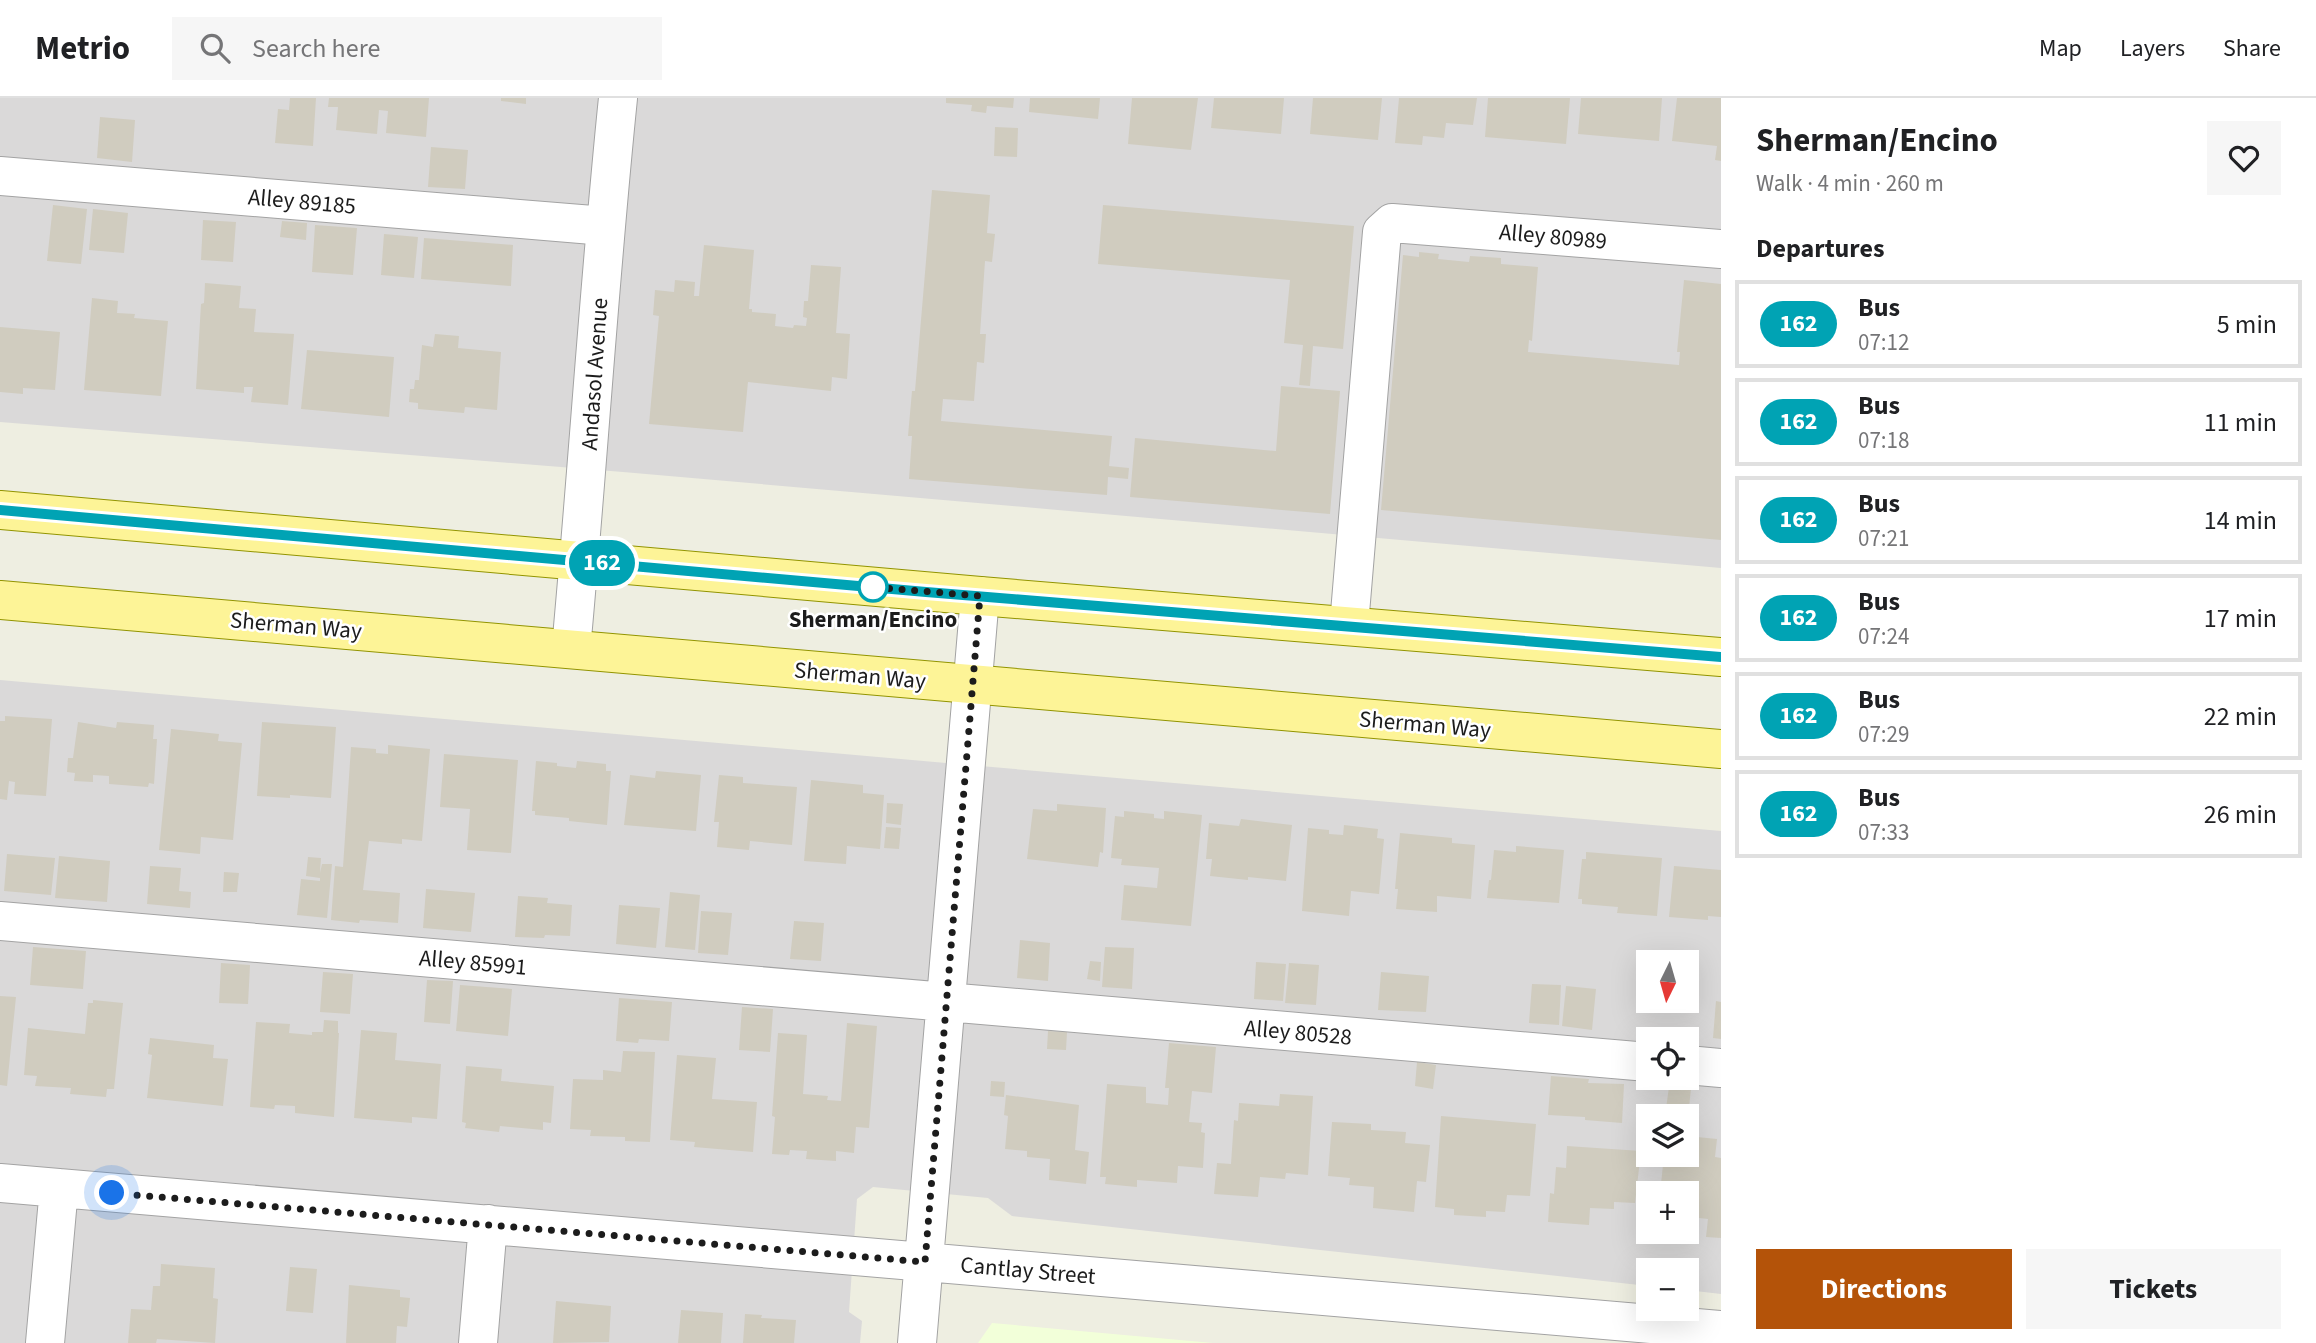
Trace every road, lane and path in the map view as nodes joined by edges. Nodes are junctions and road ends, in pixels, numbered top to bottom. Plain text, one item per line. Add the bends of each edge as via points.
1 (618, 98) edge
2 (0, 176) edge
3 (605, 226) junction
4 (1721, 249) edge
5 (0, 510) edge
6 (579, 561) junction
7 (980, 596) junction
8 (0, 600) edge
9 (1349, 625) junction
10 (571, 649) junction
11 (1721, 657) edge
12 (972, 685) junction
13 (1721, 749) edge
14 (0, 921) edge
15 (947, 1003) junction
16 (1636, 1061) edge
17 (1699, 1066) edge
18 (1721, 1068) edge
19 (0, 1183) edge
20 (59, 1188) junction
21 (488, 1224) junction
22 (925, 1262) junction
23 (1721, 1330) edge
24 (45, 1343) edge
25 (478, 1343) edge
26 (917, 1343) edge

1 - 3 street, Andasol Avenue
2 - 3 street, Alley 89185
3 - 6 street, Andasol Avenue
4 - 9 street, Alley 80989 via 1392,222 1382,232
5 - 6 main road
6 - 7 main road
6 - 10 street, Andasol Avenue
7 - 9 main road
7 - 12 street
8 - 10 main road, Sherman Way
9 - 11 main road
10 - 12 main road, Sherman Way
12 - 13 main road, Sherman Way
12 - 15 street
14 - 15 street, Alley 85991
15 - 16 street, Alley 80528
15 - 22 street
17 - 18 street
19 - 20 street, Cantlay Street
20 - 21 street, Cantlay Street
20 - 24 street
21 - 22 street, Cantlay Street
21 - 25 street
22 - 23 street, Cantlay Street
22 - 26 street

